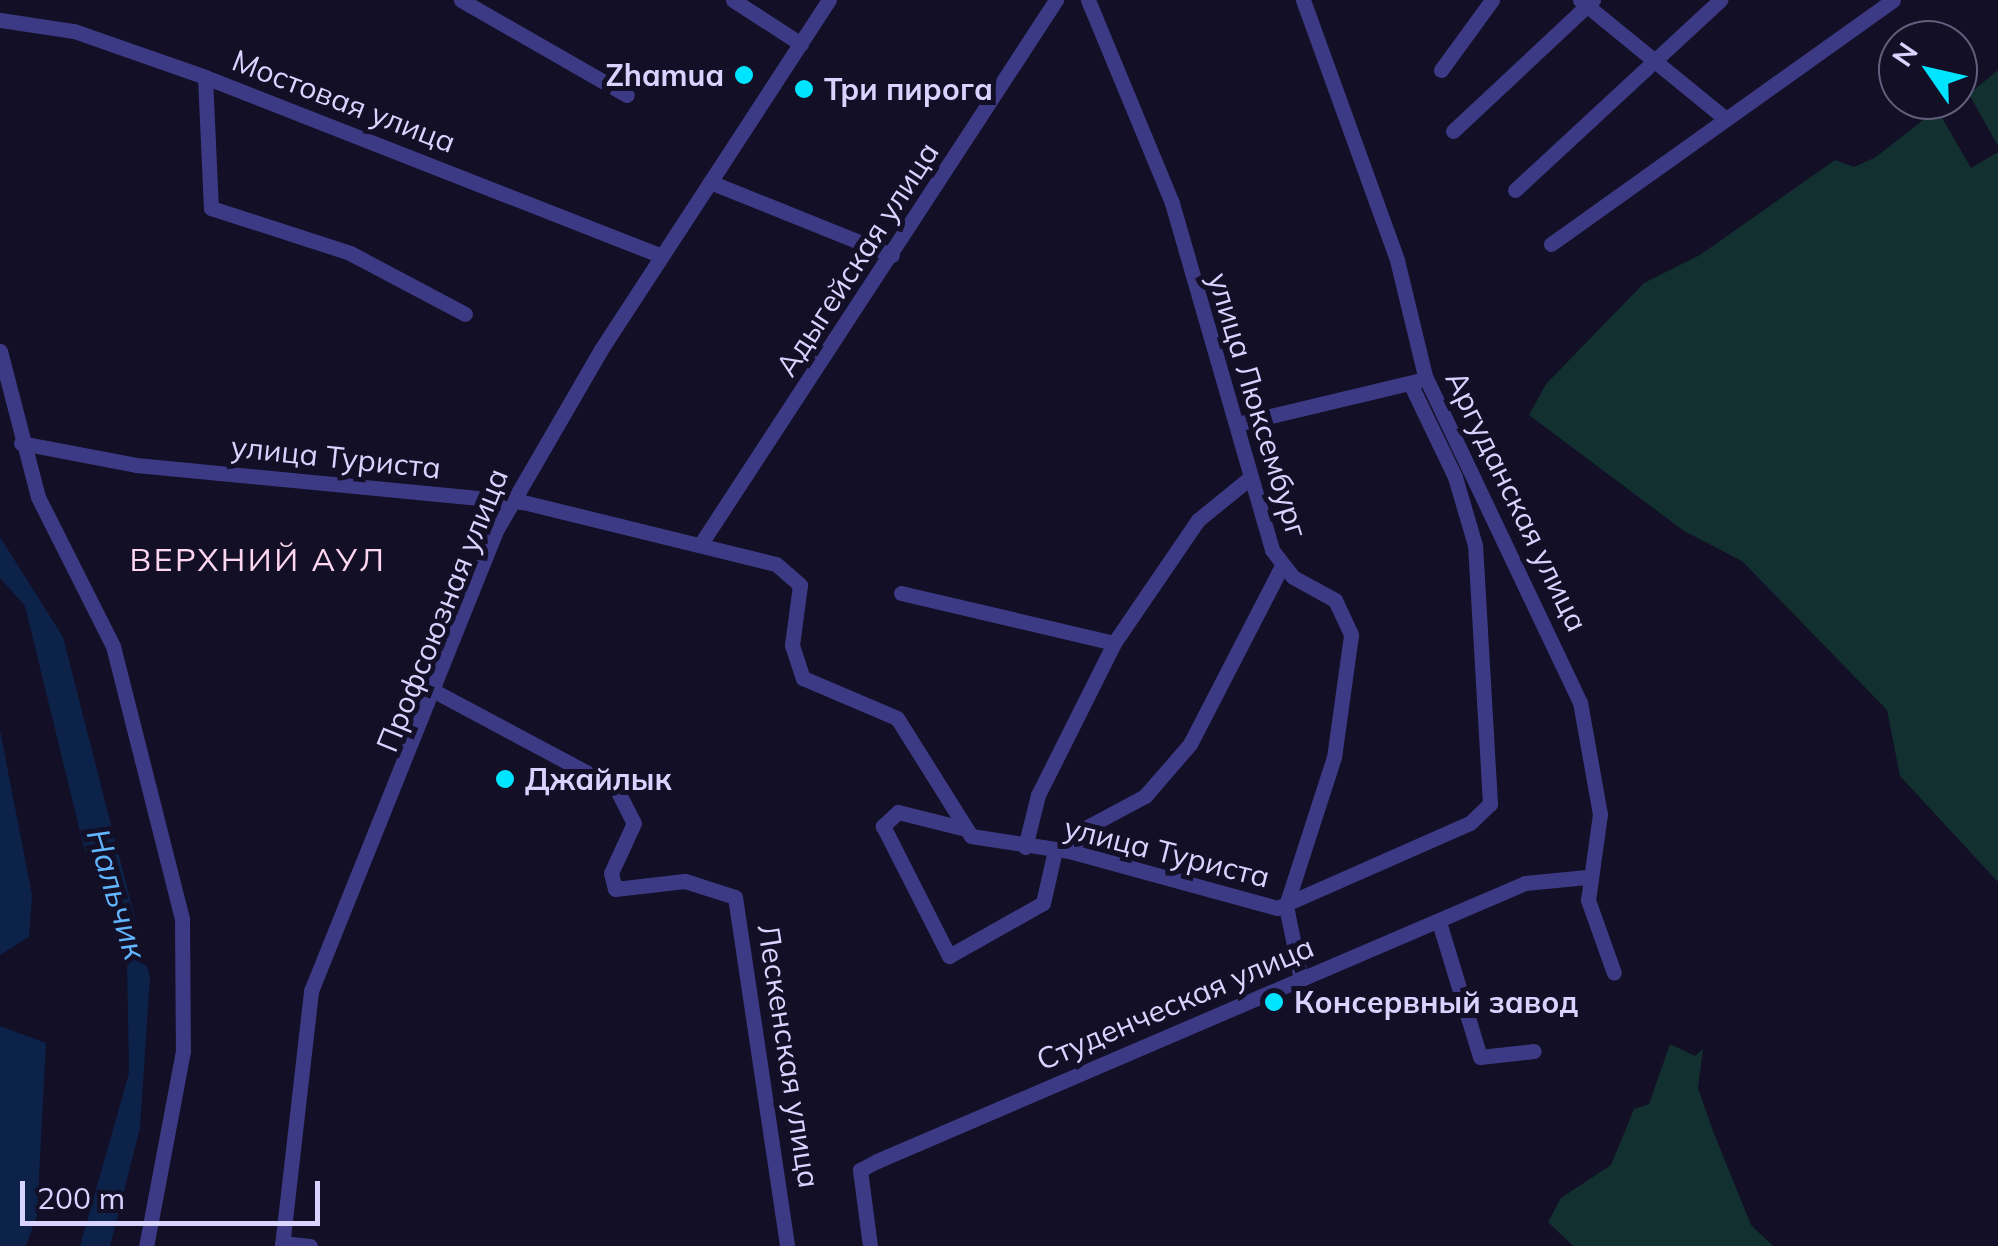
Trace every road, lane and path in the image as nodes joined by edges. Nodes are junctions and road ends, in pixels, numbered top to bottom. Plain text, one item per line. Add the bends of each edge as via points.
1 (460, 0) edge
2 (732, 0) edge
3 (830, 0) edge
4 (1056, 0) edge
5 (1088, 0) edge
6 (1303, 0) edge
7 (1492, 0) edge
8 (1720, 0) edge
9 (1894, 0) edge
10 (1587, 2) edge
11 (0, 20) edge
12 (801, 44) junction
13 (1654, 59) junction
14 (1441, 70) dead end
15 (205, 78) junction
16 (627, 96) dead end
17 (1726, 119) junction
18 (1453, 131) dead end
19 (710, 182) junction
20 (1515, 190) dead end
21 (1551, 244) dead end
22 (892, 255) junction
23 (662, 256) junction
24 (464, 314) dead end
25 (0, 351) edge
26 (1418, 380) junction
27 (1237, 424) junction
28 (21, 443) junction
29 (1251, 476) junction
30 (510, 503) junction
31 (700, 545) junction
32 (1282, 566) junction
33 (901, 594) dead end
34 (1114, 642) junction
35 (436, 692) junction
36 (962, 828) junction
37 (1025, 846) junction
38 (1062, 850) junction
39 (1587, 877) junction
40 (1286, 906) junction
41 (1439, 922) junction
42 (1614, 972) dead end
43 (1301, 979) junction
44 (1534, 1051) dead end
45 (282, 1244) edge
46 (146, 1246) edge
47 (310, 1246) edge
48 (787, 1246) edge
49 (870, 1246) edge

1 - 16 street
2 - 12 street
3 - 12 street, Профсоюзная улица
4 - 22 street, Адыгейская улица
5 - 27 street, улица Люксембург via 1168,192
6 - 26 street, Аргуданская улица via 1397,260
7 - 14 street
8 - 13 street
9 - 17 street
10 - 13 street
10 - 18 street
11 - 15 street, Мостовая улица via 74,31
12 - 19 street, Профсоюзная улица
13 - 17 street
13 - 20 street
15 - 23 street, Мостовая улица
15 - 24 street via 211,208 350,253
17 - 21 street
19 - 22 street
19 - 23 street, Профсоюзная улица
22 - 31 street, Адыгейская улица
23 - 30 street, Профсоюзная улица
25 - 28 street
26 - 27 street
26 - 39 street, Аргуданская улица via 1580,702 1600,814
26 - 40 street, улица Туриста via 1474,545 1492,796 1480,818
27 - 29 street, улица Люксембург
28 - 30 street, улица Туриста via 136,465
28 - 46 street via 49,521 113,646 182,919 183,1051
29 - 32 street, улица Люксембург
29 - 34 street via 1198,520
30 - 31 street, улица Туриста
30 - 35 street, Профсоюзная улица
31 - 36 street, улица Туриста via 798,578 797,669 817,690 897,718
32 - 38 street via 1190,744 1145,796 1088,826
32 - 40 street, улица Люксембург via 1335,600 1352,644 1334,757
33 - 34 street
34 - 37 street via 1038,795
35 - 45 street, Профсоюзная улица via 311,991
35 - 48 street, Лескенская улица via 616,788 634,824 611,873 615,889 685,881 734,896
36 - 37 street, улица Туриста
36 - 38 street via 898,812 883,826 949,956 1042,903
37 - 38 street, улица Туриста
38 - 40 street, улица Туриста
39 - 41 street, Студенческая улица via 1536,879
39 - 42 street, Аргуданская улица
40 - 43 street, улица Люксембург
41 - 43 street, Студенческая улица
41 - 44 street via 1480,1058
43 - 49 street, Студенческая улица via 860,1170
45 - 47 street

